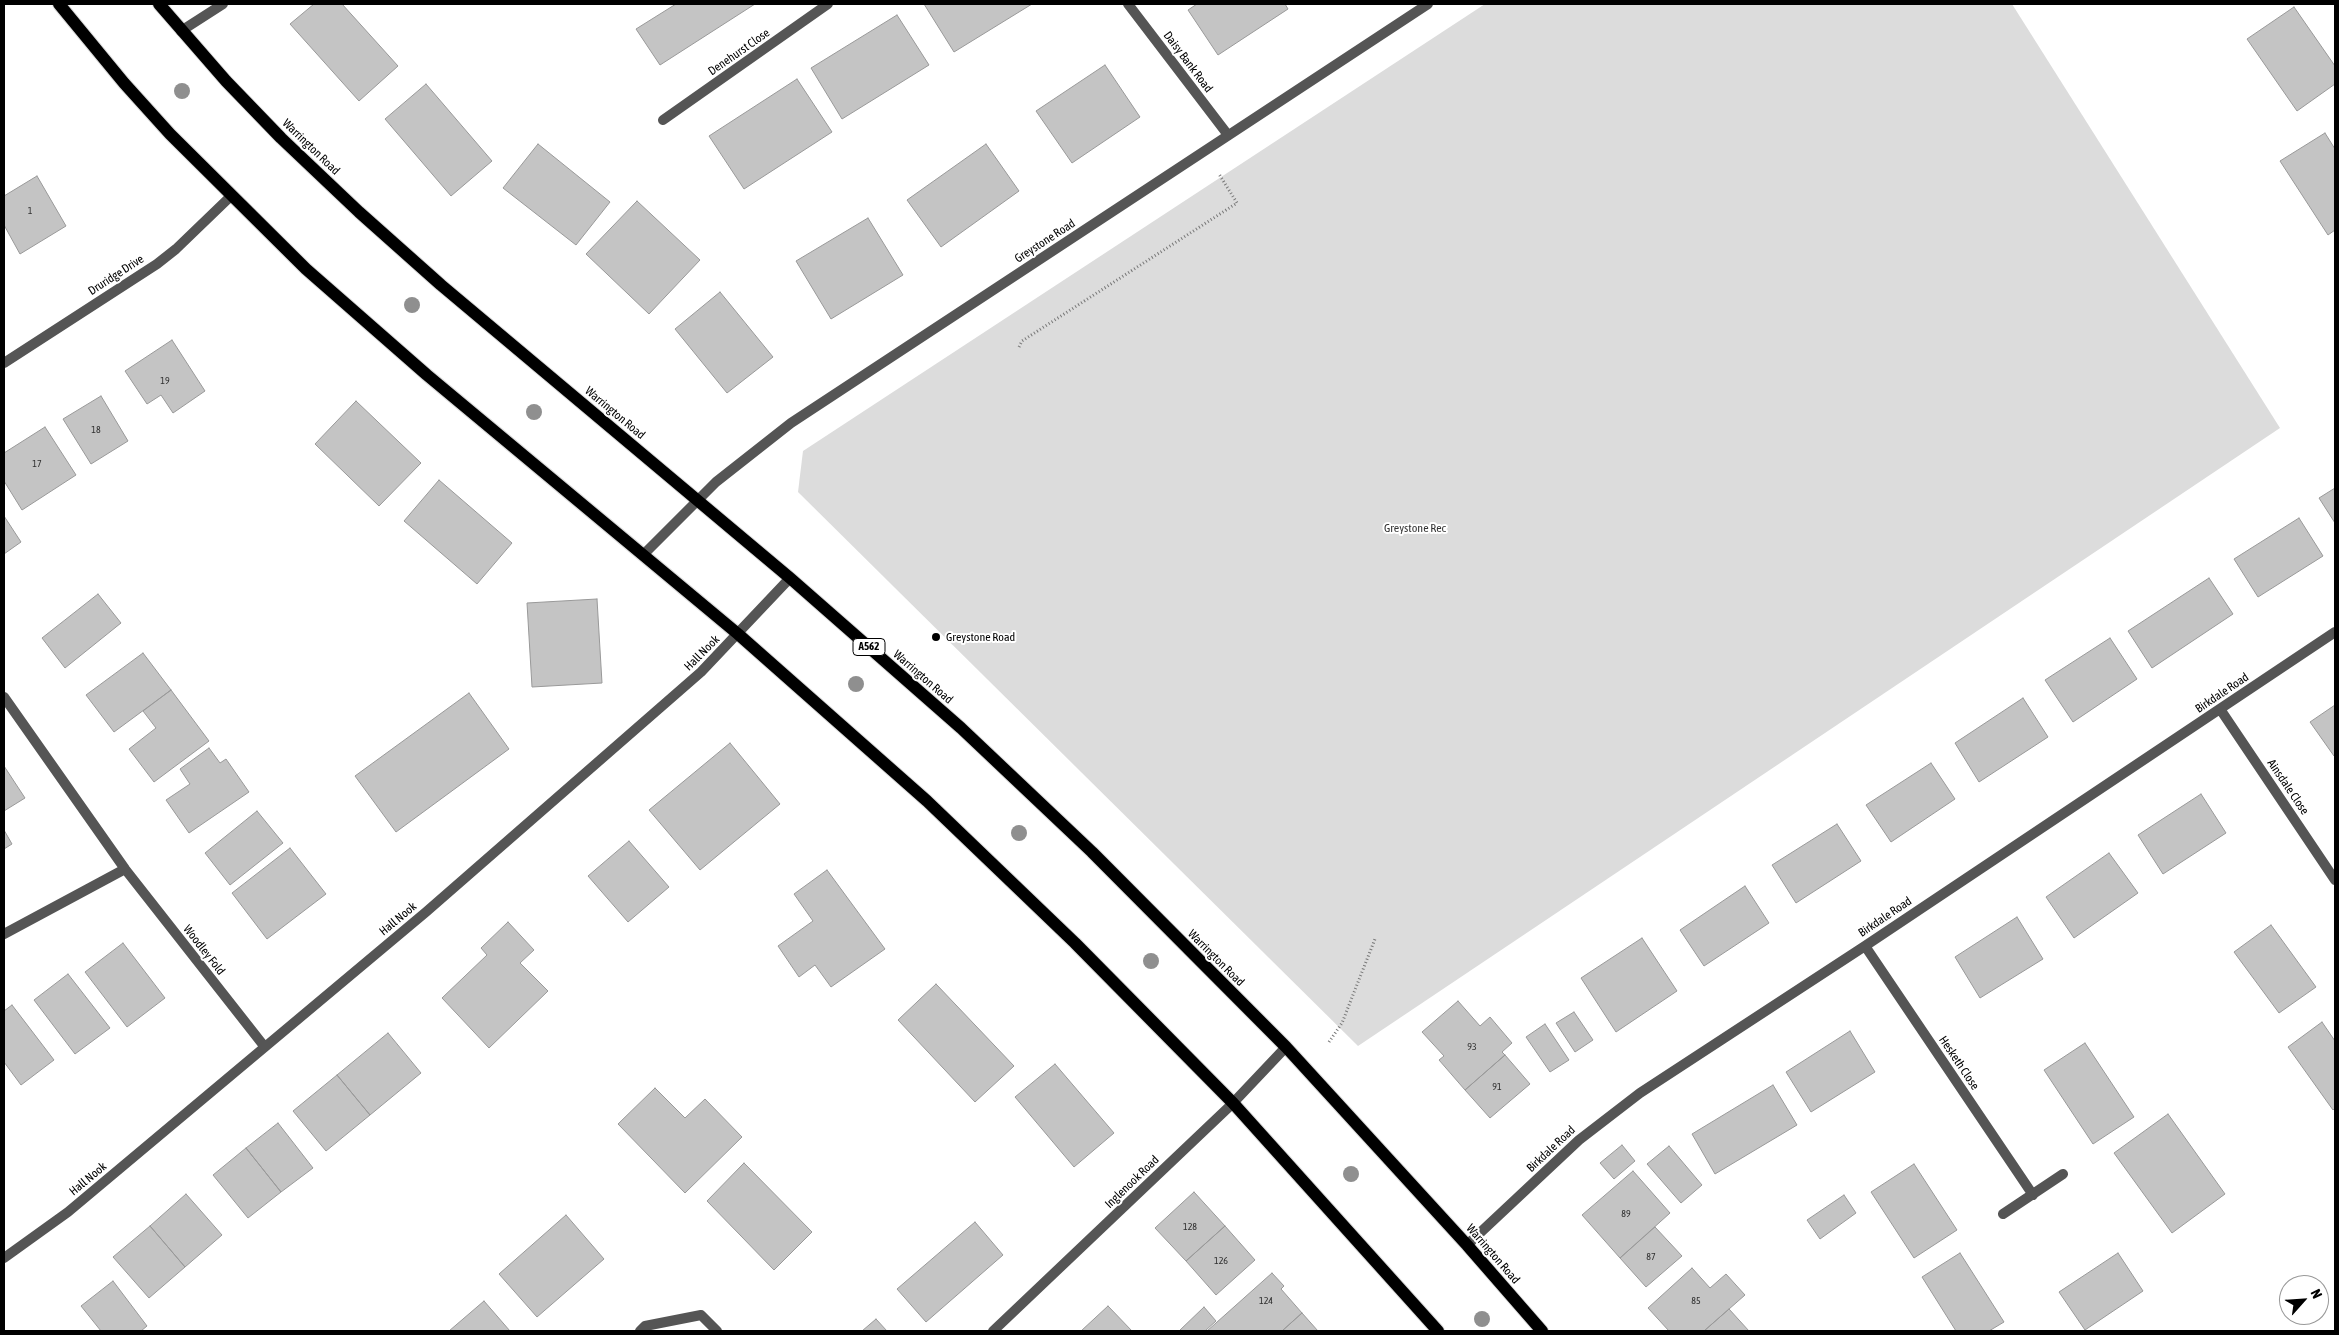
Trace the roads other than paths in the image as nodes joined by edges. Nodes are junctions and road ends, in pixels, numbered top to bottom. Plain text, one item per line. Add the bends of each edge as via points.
1 (59, 4) edge
2 (158, 4) edge
3 (223, 4) edge
4 (828, 4) edge
5 (1128, 4) edge
6 (1428, 4) edge
7 (181, 31) junction
8 (663, 120) dead end
9 (1228, 135) junction
10 (231, 196) junction
11 (4, 363) edge
12 (696, 499) junction
13 (644, 554) junction
14 (790, 578) junction
15 (2335, 632) edge
16 (738, 634) junction
17 (4, 697) edge
18 (2220, 709) junction
19 (125, 869) junction
20 (2335, 880) edge
21 (4, 934) edge
22 (1865, 946) junction
23 (264, 1046) junction
24 (1286, 1047) junction
25 (1233, 1103) junction
26 (2063, 1174) dead end
27 (2032, 1195) junction
28 (2003, 1214) dead end
29 (1467, 1245) junction
30 (4, 1258) edge
31 (640, 1331) edge
32 (717, 1331) edge
33 (993, 1331) edge
34 (1438, 1331) edge
35 (1542, 1331) edge

1 - 10 main road via 124,83
2 - 7 main road, Warrington Road / A562
3 - 7 street
4 - 8 street, Denehurst Close
5 - 9 street, Daisy Bank Road
6 - 9 street, Greystone Road
7 - 12 main road, Warrington Road / A562 via 281,138 359,212
9 - 12 street, Greystone Road via 791,423
10 - 11 street, Druridge Drive via 176,249
10 - 13 main road via 306,269 427,375
12 - 13 street, Greystone Road
12 - 14 main road, Warrington Road / A562
13 - 16 main road
14 - 16 street, Hall Nook
14 - 24 main road, Warrington Road / A562 via 961,728 1086,846
15 - 18 street, Birkdale Road
16 - 23 street, Hall Nook via 701,672 426,912
16 - 25 main road via 927,801 1075,943
17 - 19 street, Woodley Fold
18 - 20 street, Ainsdale Close
18 - 22 street, Birkdale Road
19 - 21 street
19 - 23 street, Woodley Fold
22 - 27 street, Hesketh Close
22 - 29 street, Birkdale Road via 1600,1122
23 - 30 street, Hall Nook via 68,1212
24 - 25 street, Inglenook Road
24 - 29 main road, Warrington Road / A562
25 - 33 street, Inglenook Road
25 - 34 main road
26 - 27 street
27 - 28 street
29 - 35 main road, Warrington Road / A562
31 - 32 street via 645,1326 701,1315

